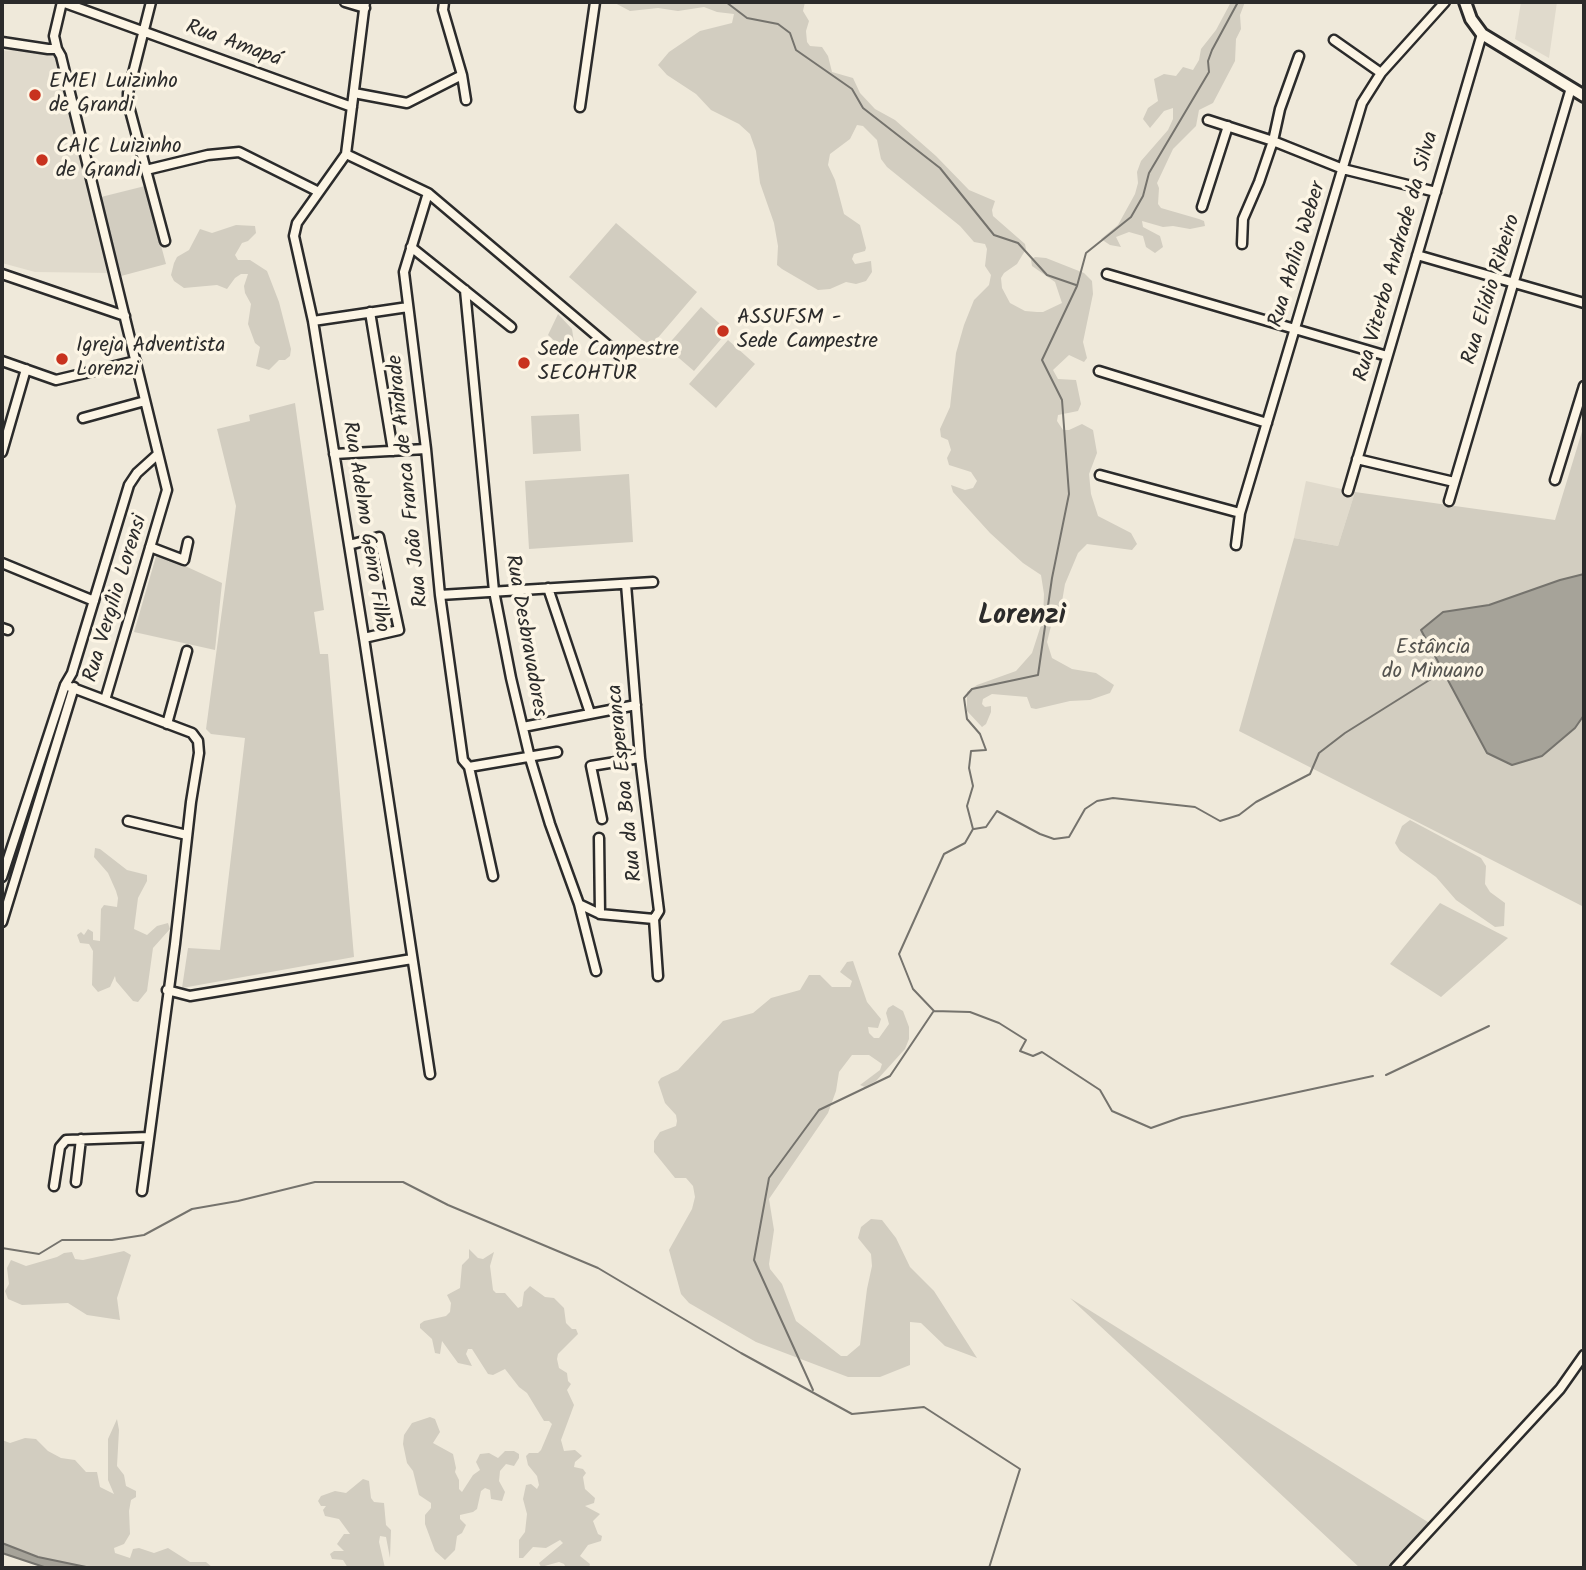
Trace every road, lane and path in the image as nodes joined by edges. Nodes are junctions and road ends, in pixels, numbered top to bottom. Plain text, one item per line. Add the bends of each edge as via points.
1 (62, 2) edge
2 (151, 2) edge
3 (345, 2) edge
4 (444, 2) edge
5 (595, 2) edge
6 (1445, 2) edge
7 (1465, 2) edge
8 (365, 5) edge
9 (144, 32) junction
10 (1482, 34) junction
11 (1334, 40) dead end
12 (2, 42) edge
13 (57, 49) junction
14 (1299, 56) dead end
15 (1381, 73) junction
16 (462, 75) junction
17 (1572, 88) junction
18 (354, 93) junction
19 (1584, 96) edge
20 (466, 100) dead end
21 (352, 107) junction
22 (580, 107) dead end
23 (1208, 120) dead end
24 (1228, 126) junction
25 (1273, 141) junction
26 (346, 154) junction
27 (1343, 169) junction
28 (146, 170) junction
29 (318, 192) junction
30 (1436, 192) junction
31 (428, 193) junction
32 (1202, 207) dead end
33 (165, 241) dead end
34 (1242, 244) dead end
35 (411, 247) junction
36 (1417, 256) junction
37 (2, 274) edge
38 (1107, 274) dead end
39 (1514, 283) junction
40 (465, 290) junction
41 (1584, 303) edge
42 (408, 307) junction
43 (370, 312) junction
44 (125, 316) junction
45 (313, 321) junction
46 (511, 327) dead end
47 (1295, 329) junction
48 (1387, 356) junction
49 (623, 358) dead end
50 (2, 360) edge
51 (136, 361) junction
52 (26, 369) junction
53 (1100, 371) dead end
54 (1584, 386) edge
55 (145, 401) junction
56 (83, 418) dead end
57 (1267, 423) junction
58 (426, 449) junction
59 (393, 450) junction
60 (2, 452) edge
61 (158, 454) junction
62 (334, 454) junction
63 (1357, 459) junction
64 (1100, 475) dead end
65 (1555, 480) dead end
66 (1454, 482) junction
67 (1348, 491) dead end
68 (1448, 501) dead end
69 (1240, 513) junction
70 (188, 542) dead end
71 (349, 544) junction
72 (1236, 545) dead end
73 (150, 547) junction
74 (2, 563) edge
75 (653, 583) dead end
76 (626, 584) junction
77 (548, 588) junction
78 (494, 592) junction
79 (440, 595) junction
80 (94, 601) junction
81 (364, 638) junction
82 (187, 651) dead end
83 (72, 673) junction
84 (65, 685) junction
85 (74, 689) junction
86 (105, 700) junction
87 (636, 705) junction
88 (590, 713) junction
89 (167, 724) junction
90 (523, 727) junction
91 (557, 752) dead end
92 (530, 758) junction
93 (640, 758) junction
94 (469, 767) junction
95 (602, 819) dead end
96 (128, 821) dead end
97 (187, 835) junction
98 (599, 838) dead end
99 (9, 855) junction
100 (21, 860) junction
101 (493, 876) dead end
102 (2, 877) edge
103 (579, 904) junction
104 (600, 914) junction
105 (654, 919) junction
106 (2, 922) edge
107 (412, 960) junction
108 (596, 971) dead end
109 (659, 976) dead end
110 (167, 990) junction
111 (430, 1074) dead end
112 (149, 1137) junction
113 (82, 1139) junction
114 (76, 1182) dead end
115 (54, 1186) dead end
116 (142, 1191) dead end
117 (1584, 1356) edge
118 (1395, 1568) edge

1 - 9 street, Rua Amapá
1 - 13 street via 54,36
2 - 9 street
3 - 8 street
4 - 16 street
5 - 22 street
6 - 15 street, Rua Abílio Weber
7 - 10 street
8 - 18 street, Rua Adelmo Genro Filho
9 - 21 street, Rua Amapá
9 - 28 street via 128,103
10 - 17 street
10 - 30 street, Rua Viterbo Andrade da Silva
11 - 15 street
12 - 13 street
13 - 44 street, Rua Vergílio Lorensi
14 - 25 street
15 - 27 street, Rua Abílio Weber via 1362,103
16 - 18 street via 407,103
16 - 20 street
17 - 19 street
17 - 39 street, Rua Elídio Ribeiro
18 - 21 street, Rua Adelmo Genro Filho
21 - 26 street, Rua Adelmo Genro Filho
23 - 24 street
24 - 25 street
24 - 32 street
25 - 27 street
25 - 34 street via 1243,219
26 - 29 street, Rua Adelmo Genro Filho
26 - 31 street
27 - 30 street
27 - 47 street, Rua Abílio Weber
28 - 29 street via 239,152
28 - 33 street
29 - 45 street, Rua Adelmo Genro Filho via 297,223 295,236
30 - 36 street, Rua Viterbo Andrade da Silva
31 - 35 street, Rua João Franca de Andrade
31 - 49 street
35 - 40 street
35 - 42 street, Rua João Franca de Andrade via 404,272
36 - 39 street
36 - 48 street, Rua Viterbo Andrade da Silva
37 - 44 street
38 - 47 street
39 - 41 street
39 - 66 street, Rua Elídio Ribeiro
40 - 46 street
40 - 78 street, Rua Desbravadores
42 - 43 street
42 - 58 street, Rua João Franca de Andrade
43 - 45 street
43 - 59 street
44 - 51 street, Rua Vergílio Lorensi
45 - 62 street, Rua Adelmo Genro Filho
47 - 48 street
47 - 57 street, Rua Abílio Weber
48 - 63 street, Rua Viterbo Andrade da Silva
50 - 52 street
51 - 52 street via 56,380
51 - 55 street, Rua Vergílio Lorensi
52 - 60 street
53 - 57 street
54 - 65 street
55 - 56 street
55 - 61 street, Rua Vergílio Lorensi
57 - 69 street, Rua Abílio Weber
58 - 59 street
58 - 79 street, Rua João Franca de Andrade
59 - 62 street
61 - 73 street, Rua Vergílio Lorensi via 167,490
61 - 80 street via 129,485
62 - 71 street, Rua Adelmo Genro Filho
63 - 66 street
63 - 67 street, Rua Viterbo Andrade da Silva
64 - 69 street
66 - 68 street, Rua Elídio Ribeiro
69 - 72 street, Rua Abílio Weber
70 - 73 street via 181,560
71 - 81 street, Rua Adelmo Genro Filho
71 - 81 street via 379,537 399,630
73 - 86 street, Rua Vergílio Lorensi
74 - 80 street
75 - 76 street
76 - 77 street
76 - 87 street, Rua da Boa Esperanca
77 - 78 street
77 - 88 street
78 - 79 street
78 - 90 street, Rua Desbravadores
79 - 94 street, Rua João Franca de Andrade via 463,760
80 - 83 street
81 - 107 street, Rua Adelmo Genro Filho
82 - 89 street
83 - 84 street
83 - 85 street
84 - 85 street
84 - 99 street
85 - 86 street
85 - 100 street
86 - 89 street, Rua Vergílio Lorensi
87 - 88 street
87 - 93 street, Rua da Boa Esperanca
88 - 90 street
89 - 97 street, Rua Vergílio Lorensi via 192,733 198,741
90 - 92 street, Rua Desbravadores
91 - 92 street
92 - 94 street
92 - 103 street, Rua Desbravadores
93 - 95 street via 590,766
93 - 105 street, Rua da Boa Esperanca via 659,911
94 - 101 street, Rua João Franca de Andrade
96 - 97 street
97 - 110 street, Rua Vergílio Lorensi
98 - 104 street
99 - 100 street
99 - 102 street
100 - 106 street
103 - 104 street
103 - 108 street, Rua Desbravadores
104 - 105 street
105 - 109 street, Rua da Boa Esperanca
107 - 110 street via 190,996
107 - 111 street, Rua Adelmo Genro Filho
110 - 112 street, Rua Vergílio Lorensi
112 - 113 street
112 - 116 street, Rua Vergílio Lorensi
113 - 114 street
113 - 115 street via 62,1143
117 - 118 street via 1560,1389

